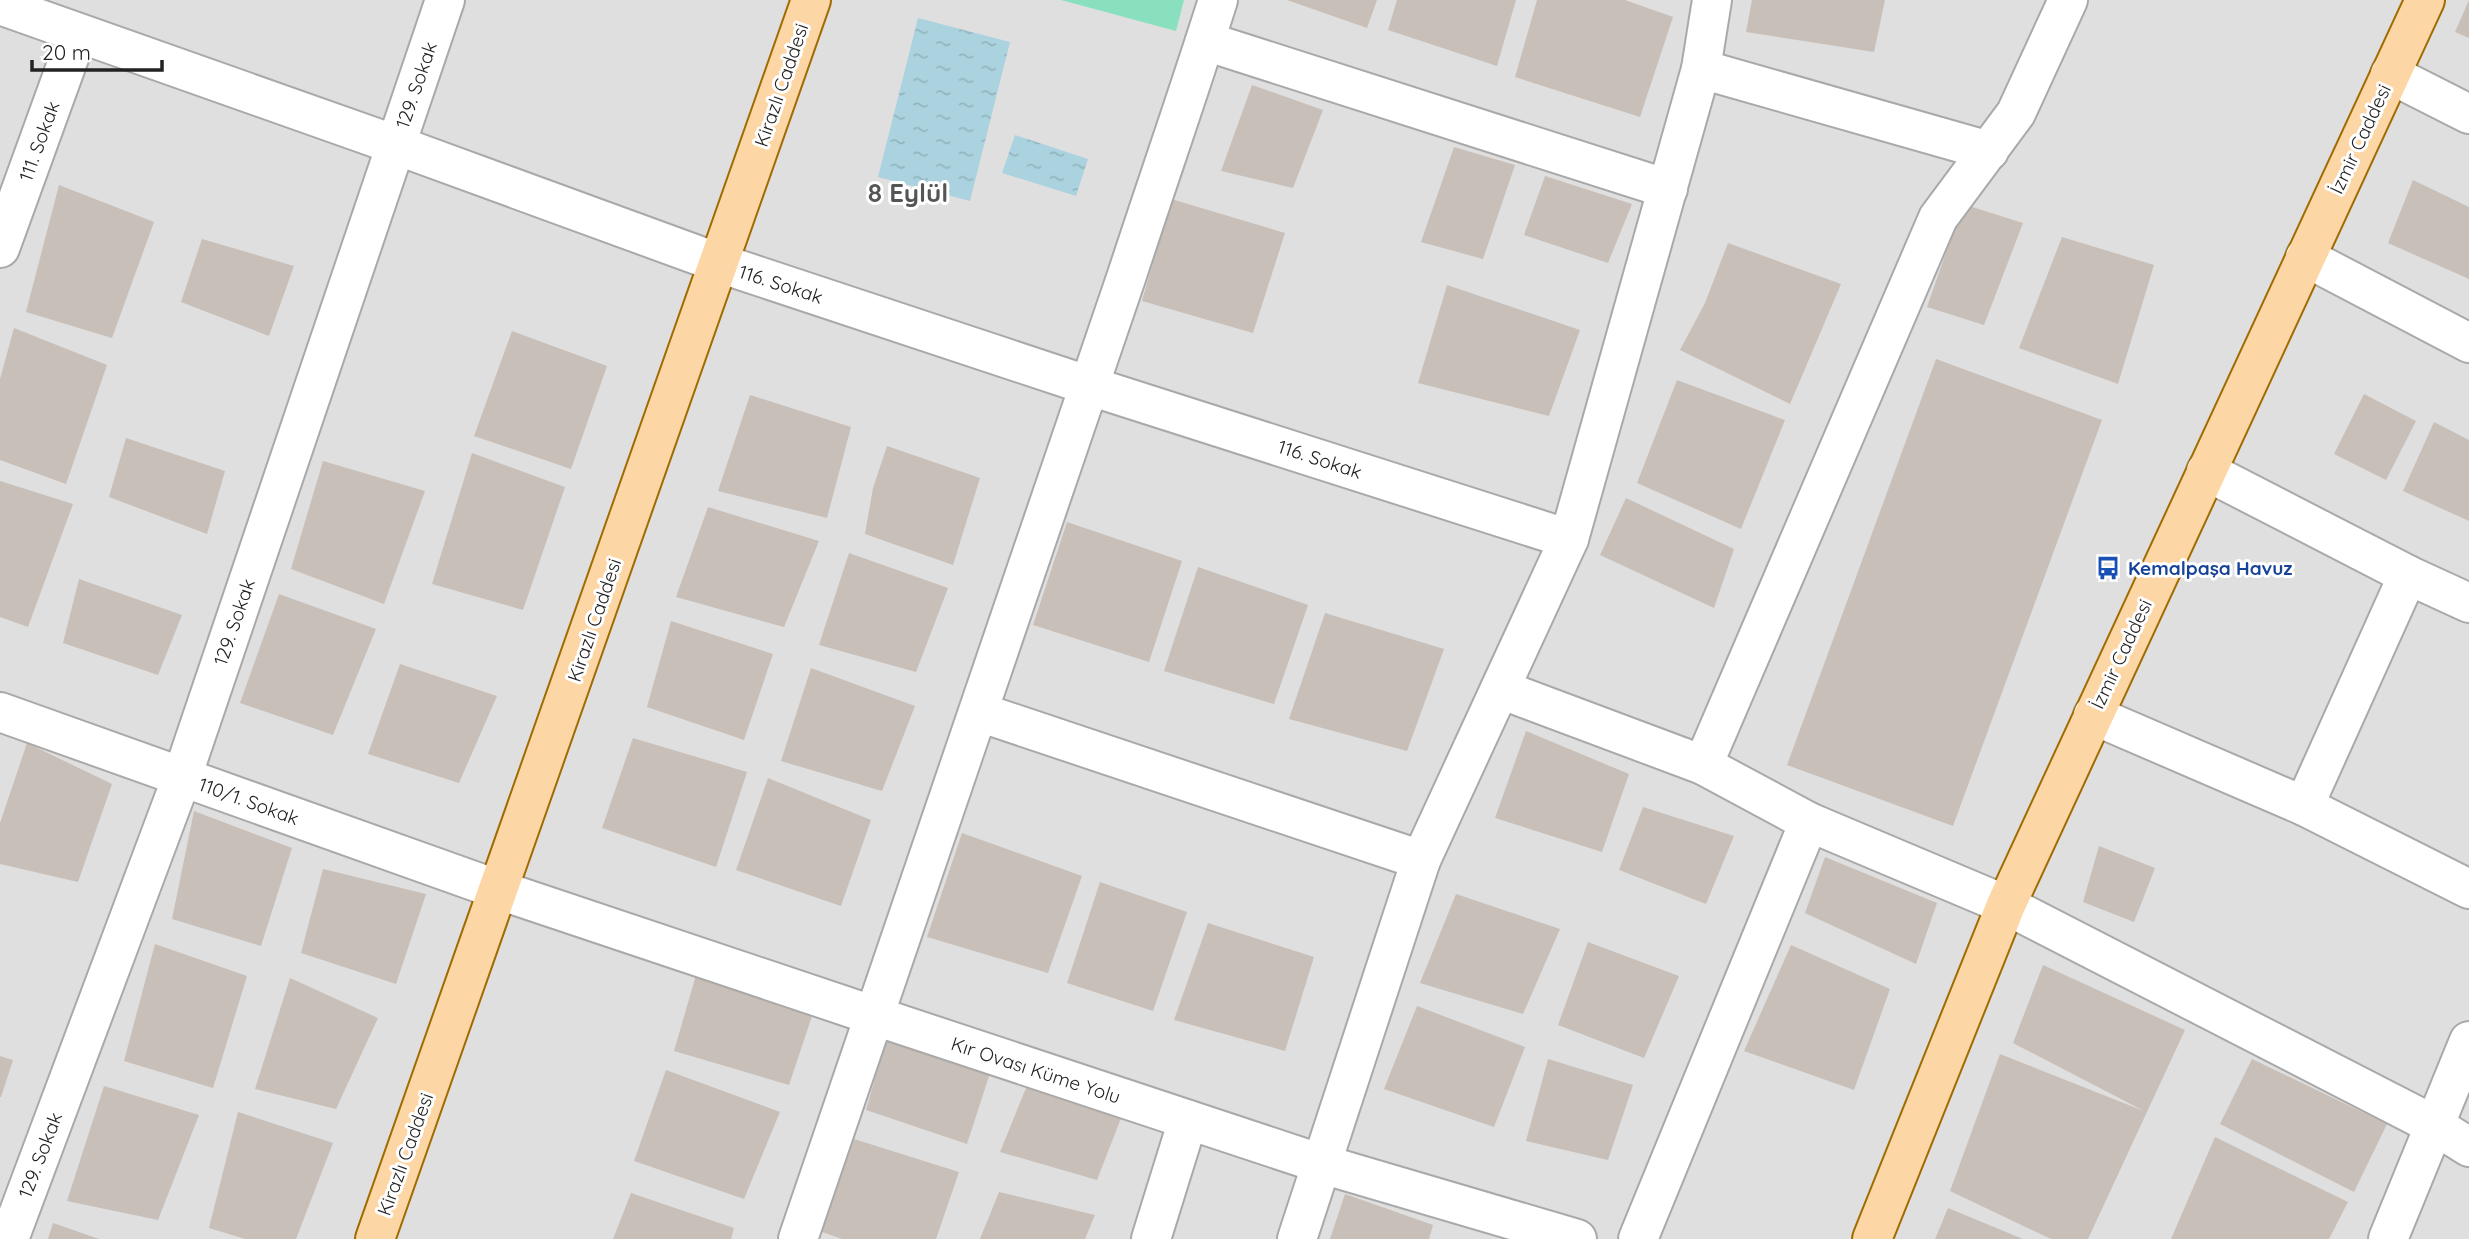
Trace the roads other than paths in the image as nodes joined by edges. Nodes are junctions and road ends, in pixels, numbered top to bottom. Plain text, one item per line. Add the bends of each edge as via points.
1 (445, 0) edge
2 (811, 0) edge
3 (1217, 0) edge
4 (1712, 0) edge
5 (2068, 0) edge
6 (2425, 0) edge
7 (0, 5) edge
8 (78, 33) junction
9 (1205, 41) junction
10 (1701, 69) junction
11 (2390, 74) junction
12 (2469, 114) edge
13 (396, 145) junction
14 (1989, 151) junction
15 (1668, 189) junction
16 (0, 248) edge
17 (2305, 257) junction
18 (719, 263) junction
19 (2469, 343) edge
20 (1090, 386) junction
21 (2206, 471) junction
22 (1569, 539) junction
23 (2408, 575) junction
24 (2469, 603) edge
25 (1500, 689) junction
26 (0, 712) edge
27 (979, 712) junction
28 (2093, 715) junction
29 (1703, 765) junction
30 (182, 777) junction
31 (2304, 806) junction
32 (1809, 822) junction
33 (1421, 860) junction
34 (2469, 888) edge
35 (499, 890) junction
36 (2006, 905) junction
37 (872, 1015) junction
38 (2469, 1041) edge
39 (1188, 1120) junction
40 (2434, 1125) junction
41 (2469, 1147) edge
42 (1322, 1164) junction
43 (9, 1239) edge
44 (375, 1239) edge
45 (798, 1239) edge
46 (1151, 1239) edge
47 (1297, 1239) edge
48 (1577, 1239) edge
49 (1638, 1239) edge
50 (1872, 1239) edge
51 (2388, 1239) edge

1 - 13 street, 129. Sokak
2 - 18 main road, Kirazlı Caddesi
3 - 9 street
4 - 10 street
5 - 14 street via 2016,113
6 - 11 main road, İzmir Caddesi
7 - 8 street, 116. Sokak
8 - 13 street, 116. Sokak
8 - 16 street, 111. Sokak
9 - 15 street
9 - 20 street
10 - 14 street
10 - 15 street
11 - 12 street
11 - 17 main road, İzmir Caddesi
13 - 18 street, 116. Sokak
13 - 30 street, 129. Sokak
14 - 29 street via 1938,218
15 - 22 street
17 - 19 street
17 - 21 main road, İzmir Caddesi
18 - 20 street, 116. Sokak
18 - 35 main road, Kirazlı Caddesi
20 - 22 street, 116. Sokak
20 - 27 street
21 - 23 street
21 - 28 main road, İzmir Caddesi
22 - 25 street
23 - 24 street
23 - 31 street
25 - 29 street
25 - 33 street
26 - 30 street, 110/1. Sokak
27 - 33 street
27 - 37 street
28 - 31 street
28 - 36 main road, İzmir Caddesi
29 - 32 street
30 - 35 street, 110/1. Sokak
30 - 43 street, 129. Sokak
31 - 34 street
32 - 36 street
32 - 49 street
33 - 42 street
35 - 37 street, Kır Ovası Küme Yolu
35 - 44 main road, Kirazlı Caddesi
36 - 40 street
36 - 50 main road, İzmir Caddesi
37 - 39 street, Kır Ovası Küme Yolu
37 - 45 street
38 - 40 street
39 - 42 street, Kır Ovası Küme Yolu
39 - 46 street
40 - 41 street
40 - 51 street
42 - 47 street
42 - 48 street, Kır Ovası Küme Yolu

